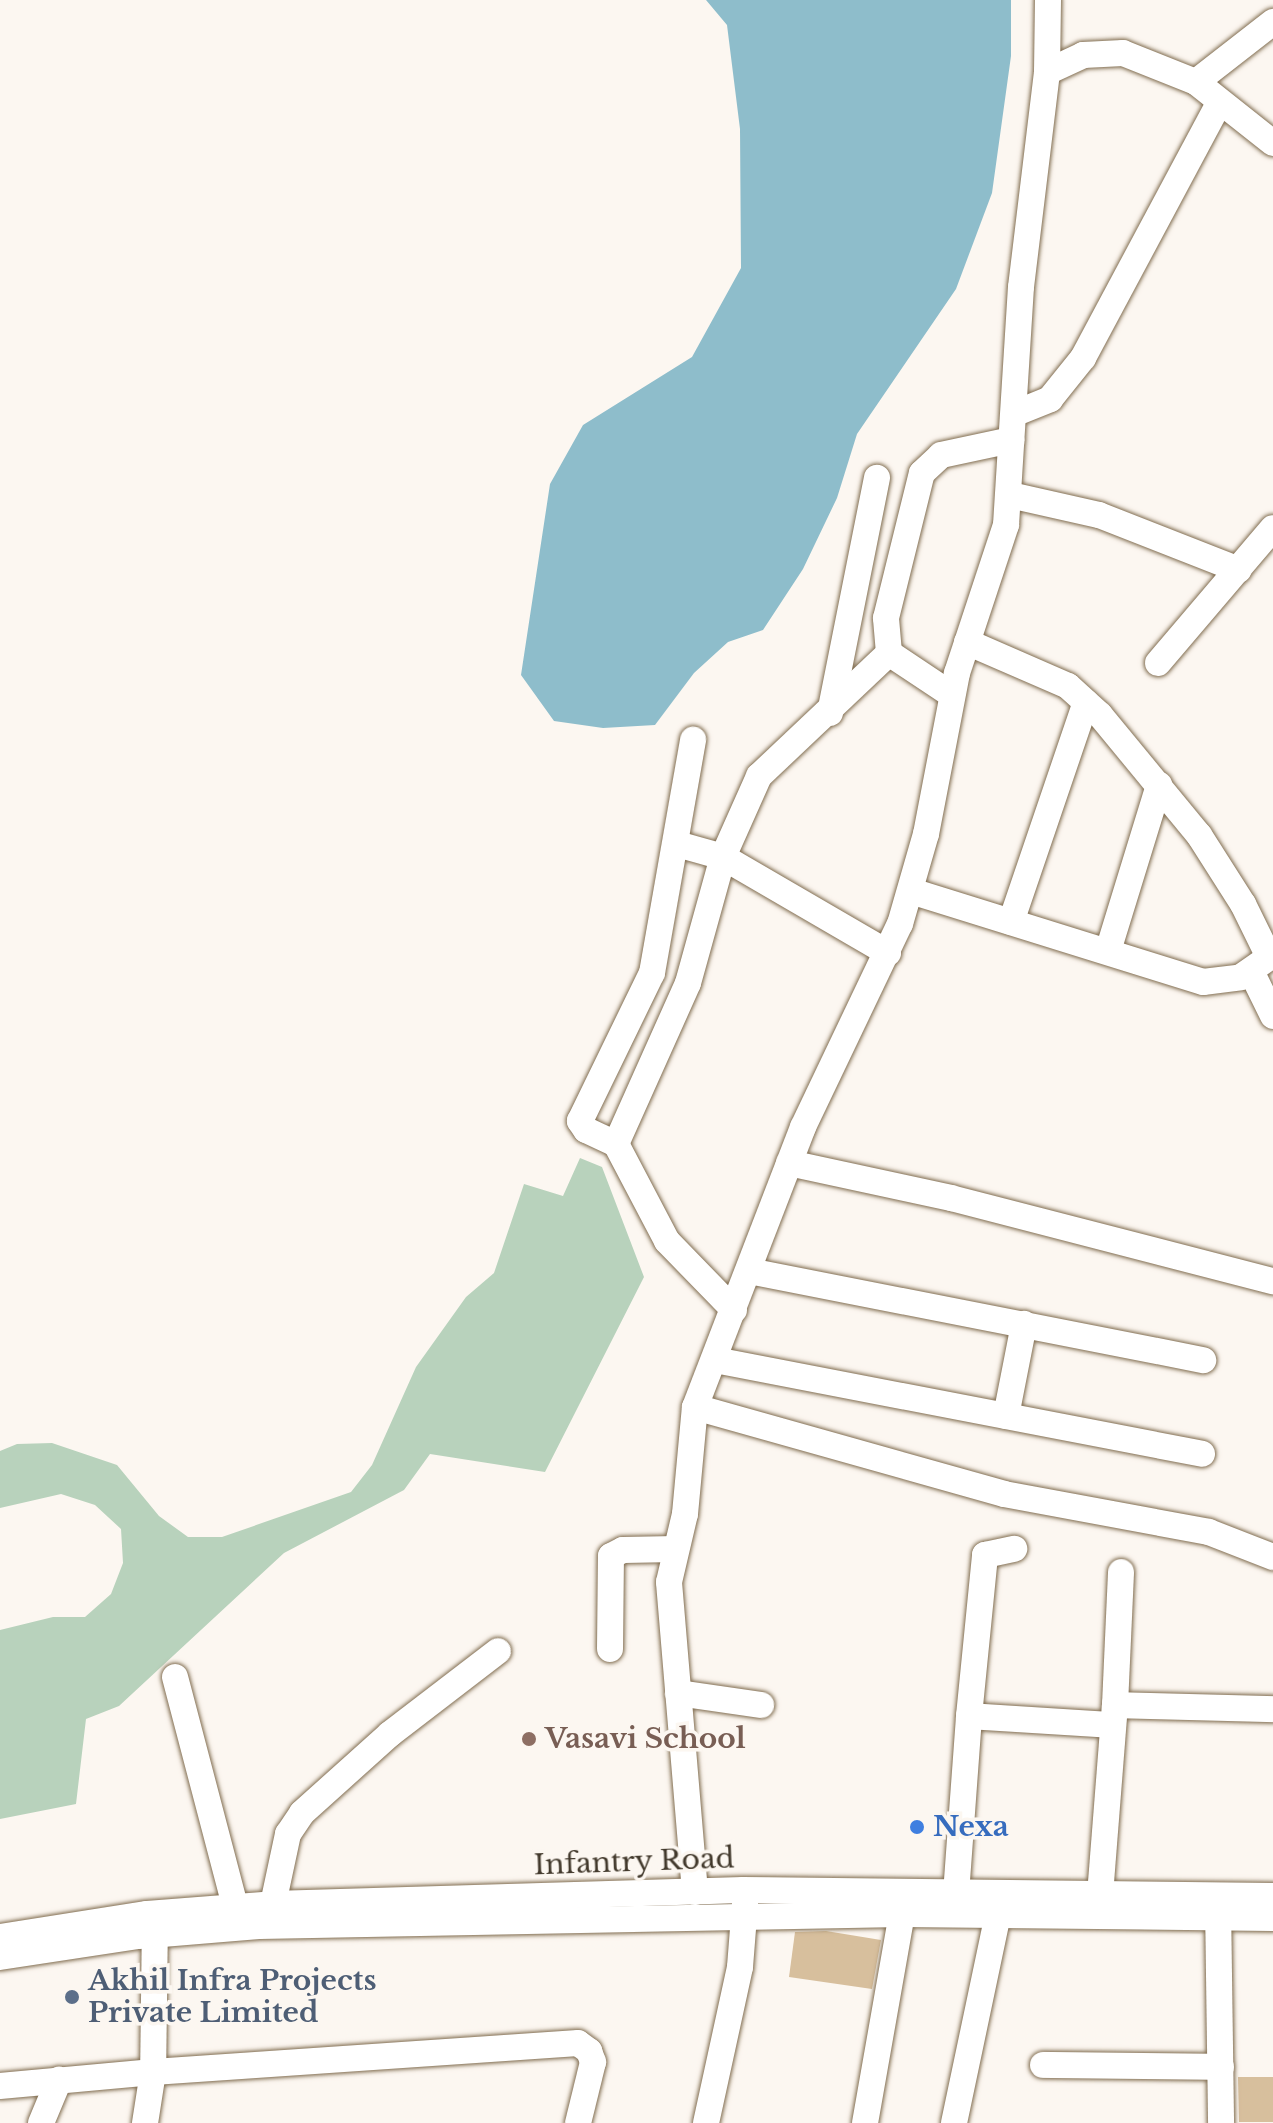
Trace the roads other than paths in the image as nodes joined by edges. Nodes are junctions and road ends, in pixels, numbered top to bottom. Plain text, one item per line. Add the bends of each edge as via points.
1 (1048, 0) edge
2 (1273, 22) edge
3 (1047, 72) junction
4 (1196, 82) junction
5 (1219, 103) junction
6 (1273, 143) edge
7 (1016, 413) junction
8 (1011, 440) junction
9 (877, 478) dead end
10 (1010, 495) junction
11 (1273, 528) edge
12 (1239, 570) junction
13 (967, 642) junction
14 (889, 653) junction
15 (1158, 663) dead end
16 (952, 695) junction
17 (1086, 702) junction
18 (830, 713) junction
19 (693, 740) dead end
20 (1159, 785) junction
21 (677, 844) junction
22 (723, 857) junction
23 (911, 891) junction
24 (1011, 922) junction
25 (1108, 951) junction
26 (888, 953) junction
27 (1264, 961) edge
28 (1273, 1016) edge
29 (616, 1144) junction
30 (789, 1163) junction
31 (749, 1271) junction
32 (1273, 1281) edge
33 (734, 1310) junction
34 (1024, 1324) junction
35 (715, 1360) junction
36 (1203, 1360) dead end
37 (695, 1407) junction
38 (1006, 1416) junction
39 (1202, 1454) dead end
40 (676, 1549) junction
41 (1014, 1549) dead end
42 (1273, 1557) edge
43 (1121, 1572) dead end
44 (610, 1649) dead end
45 (498, 1651) dead end
46 (175, 1677) dead end
47 (678, 1693) junction
48 (761, 1705) dead end
49 (1273, 1709) edge
50 (1114, 1715) junction
51 (969, 1716) junction
52 (743, 1890) junction
53 (695, 1892) junction
54 (956, 1894) junction
55 (1100, 1895) junction
56 (1273, 1896) edge
57 (273, 1904) junction
58 (235, 1906) junction
59 (1218, 1907) junction
60 (902, 1914) junction
61 (998, 1914) junction
62 (747, 1917) junction
63 (1273, 1918) edge
64 (155, 1923) junction
65 (0, 1937) edge
66 (0, 1957) edge
67 (1043, 2065) dead end
68 (1221, 2067) junction
69 (153, 2072) junction
70 (59, 2080) junction
71 (0, 2086) edge
72 (41, 2123) edge
73 (145, 2123) edge
74 (578, 2123) edge
75 (706, 2123) edge
76 (865, 2123) edge
77 (954, 2123) edge
78 (1221, 2123) edge

1 - 3 street
2 - 4 street
3 - 4 street via 1106,51
3 - 7 street via 1021,287
4 - 5 street
5 - 6 street
5 - 7 street via 1075,371 1050,399
7 - 8 street
8 - 10 street
8 - 14 street via 941,455 922,473 886,618
9 - 18 street
10 - 12 street via 1099,515
10 - 13 street via 992,576
11 - 12 street
12 - 15 street
13 - 16 street
13 - 17 street via 1048,676
14 - 16 street
14 - 18 street
16 - 23 street
17 - 20 street
17 - 24 street
18 - 22 street via 759,776
19 - 21 street
20 - 25 street
20 - 27 street via 1243,904
21 - 22 street
21 - 29 street via 652,973 580,1121
22 - 26 street
22 - 29 street via 688,983
23 - 24 street
23 - 26 street
24 - 25 street
25 - 27 street via 1203,982 1223,983
26 - 30 street
27 - 28 street
29 - 33 street via 672,1248
30 - 31 street
30 - 32 street via 951,1198
31 - 33 street
31 - 34 street
33 - 35 street
34 - 36 street
34 - 38 street
35 - 37 street
35 - 38 street
37 - 40 street
37 - 42 street via 1004,1494 1218,1534
38 - 39 street
40 - 44 street via 623,1550 611,1556
40 - 47 street via 669,1582
41 - 51 street via 985,1555
43 - 50 street
45 - 57 street via 390,1734 302,1813 284,1845
46 - 58 street
47 - 48 street
47 - 53 street
49 - 50 street
50 - 51 street
50 - 55 street
51 - 54 street
52 - 53 street, Infantry Road
52 - 54 street, Infantry Road
52 - 62 street
53 - 57 street, Infantry Road
54 - 55 street, Infantry Road
55 - 59 street, Infantry Road
56 - 59 street, Infantry Road
57 - 58 street, Infantry Road
58 - 64 street, Infantry Road
59 - 61 street, Infantry Road
59 - 63 street, Infantry Road
59 - 68 street
60 - 61 street, Infantry Road
60 - 62 street, Infantry Road
60 - 76 street
61 - 77 street
62 - 64 street, Infantry Road via 259,1926
62 - 75 street
64 - 65 street, Infantry Road
64 - 66 street, Infantry Road
64 - 69 street
67 - 68 street
68 - 78 street
69 - 70 street
69 - 73 street
69 - 74 street via 578,2043 593,2062
70 - 71 street
70 - 72 street

